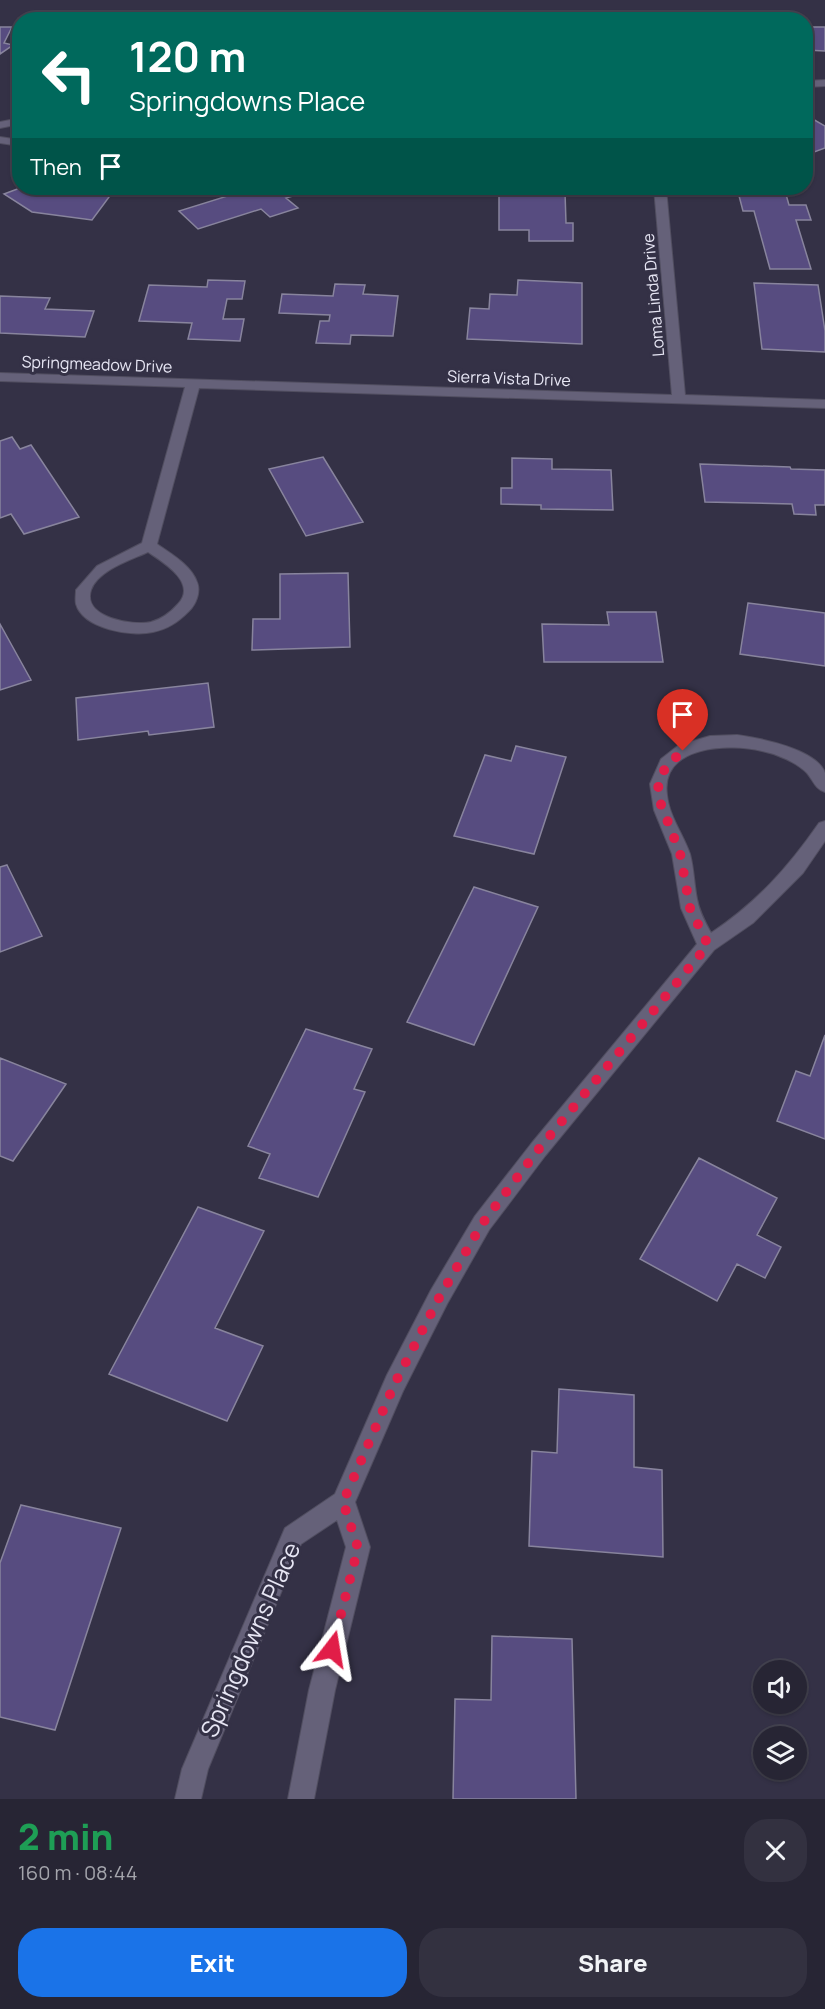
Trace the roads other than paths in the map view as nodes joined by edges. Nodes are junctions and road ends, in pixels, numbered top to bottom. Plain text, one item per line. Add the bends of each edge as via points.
1 (661, 195) edge
2 (0, 377) edge
3 (193, 384) junction
4 (679, 400) junction
5 (825, 404) edge
6 (149, 546) junction
7 (825, 786) edge
8 (825, 828) edge
9 (708, 945) junction
10 (343, 1502) junction
11 (188, 1799) edge
12 (301, 1799) edge

1 - 4 street, Loma Linda Drive
2 - 3 street, Springmeadow Drive
3 - 4 street, Sierra Vista Drive
3 - 6 street
4 - 5 street, Sierra Vista Drive
6 - 6 street via 111,565 89,582 84,593 85,606 105,625 130,629 160,624 183,610 190,598 190,581
7 - 9 street via 802,759 770,746 736,739 706,742 683,751 666,766 658,784 660,802 680,853 690,908
8 - 9 street via 797,868 747,918
9 - 10 street via 538,1150 482,1224 395,1383
10 - 11 street, Springdowns Place via 293,1536 195,1769
10 - 12 street via 358,1548 322,1690

